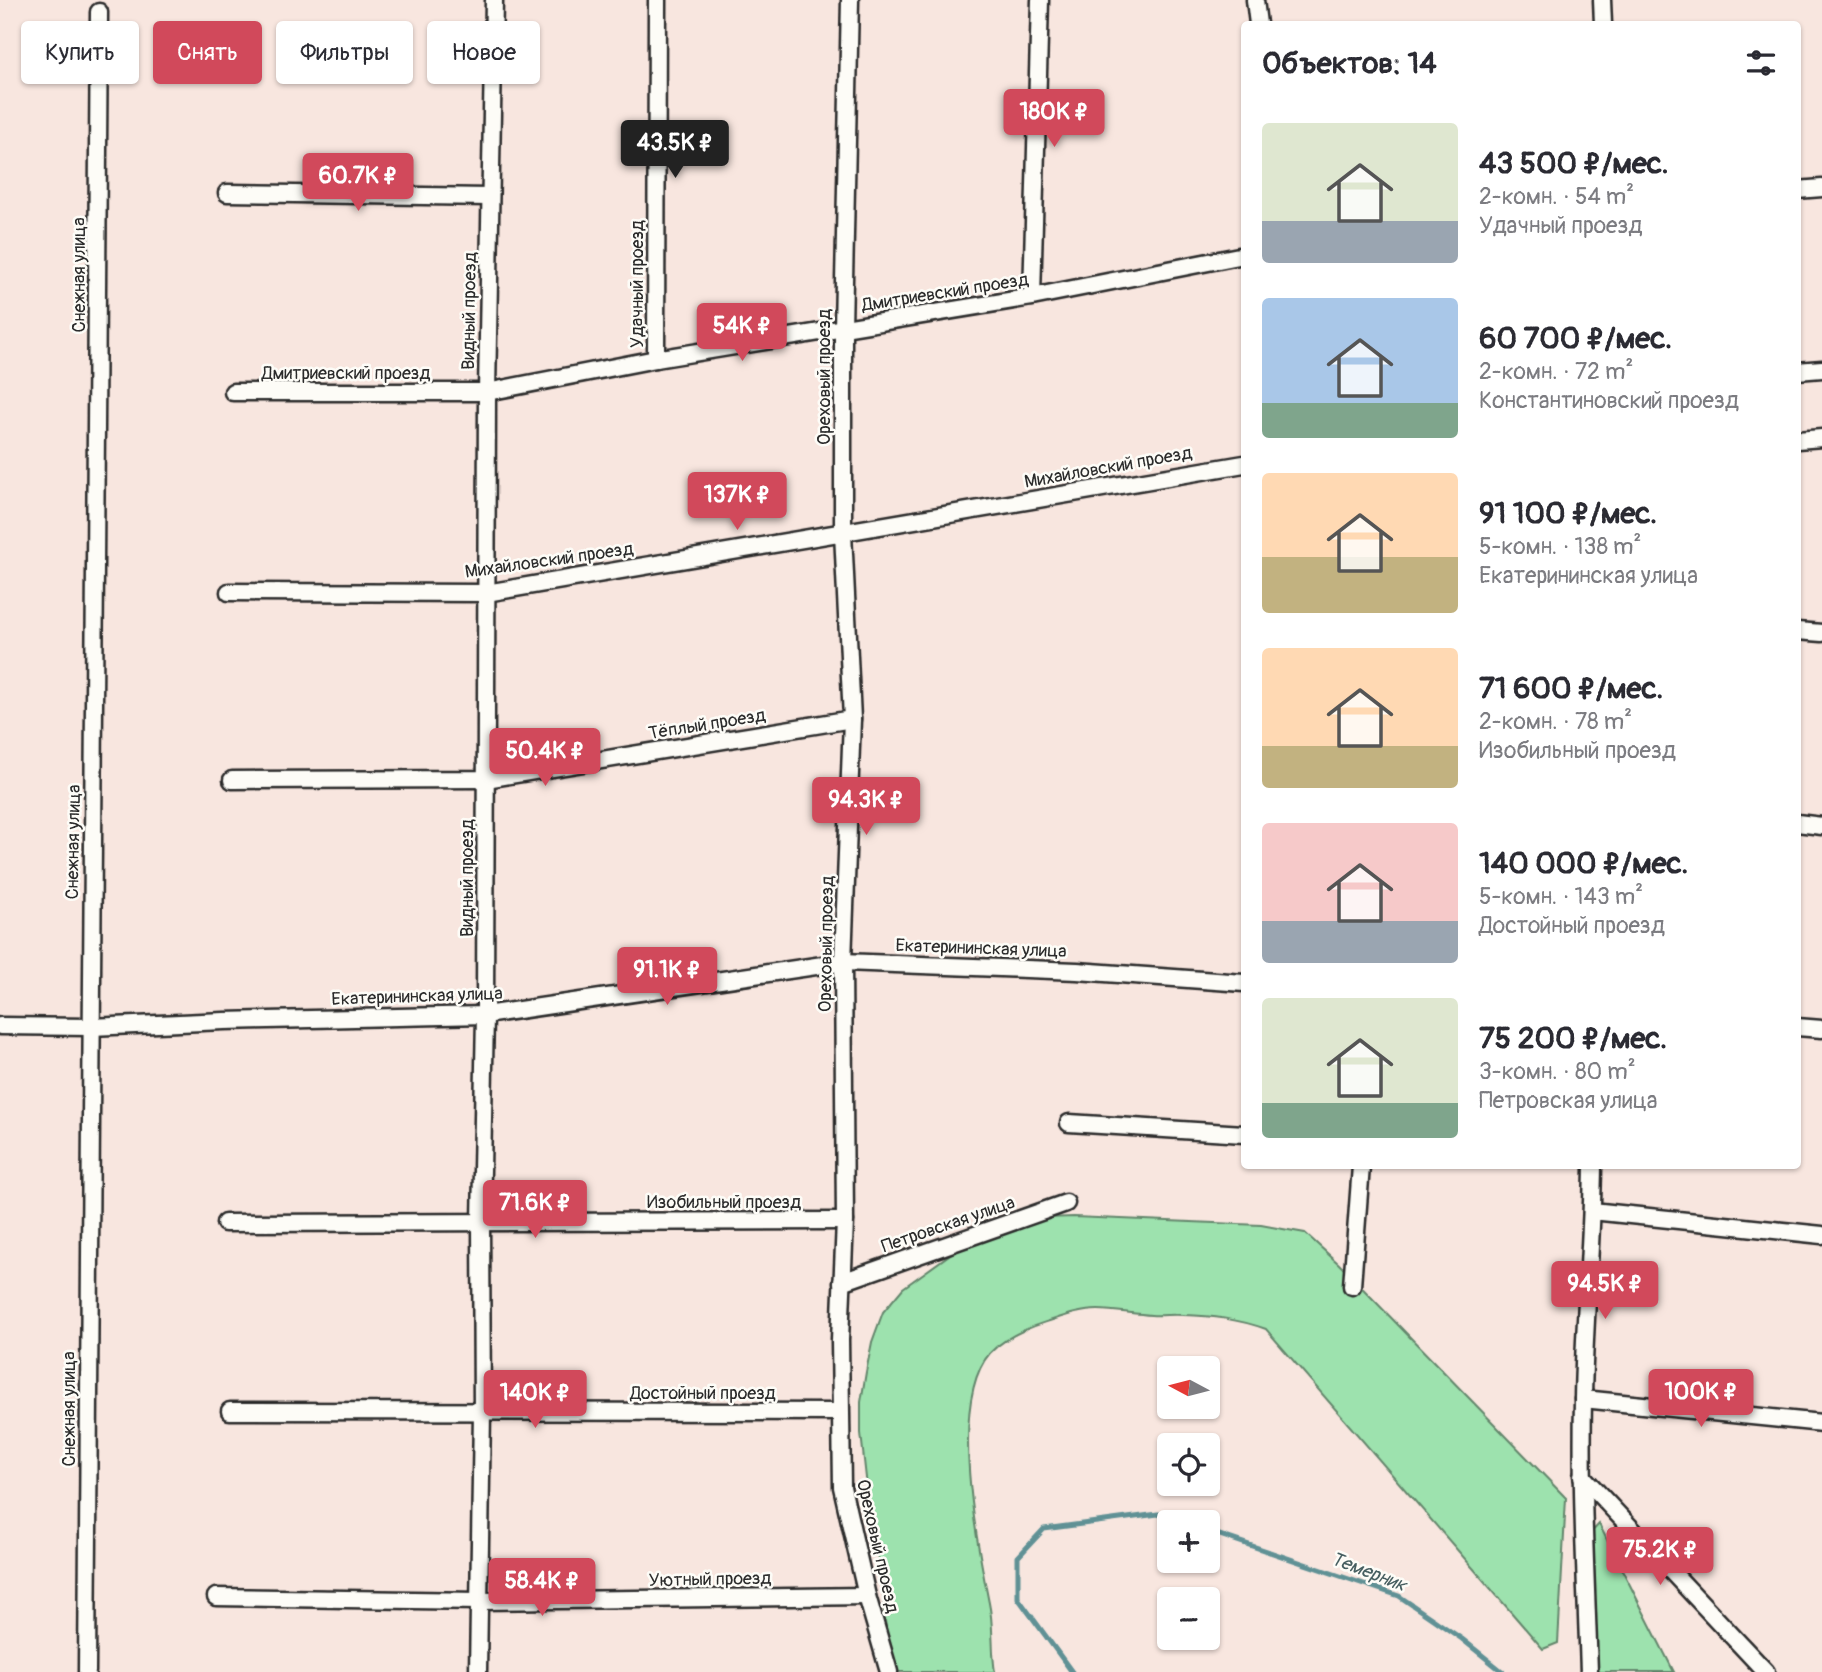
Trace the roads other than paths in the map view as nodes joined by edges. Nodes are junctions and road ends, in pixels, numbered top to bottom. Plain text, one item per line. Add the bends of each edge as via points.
1 (494, 0) edge
2 (657, 0) edge
3 (850, 0) edge
4 (1040, 0) edge
5 (1255, 0) edge
6 (1602, 0) edge
7 (99, 12) dead end
8 (1258, 21) edge
9 (1603, 21) edge
10 (1822, 188) edge
11 (1801, 190) edge
12 (227, 193) dead end
13 (489, 197) junction
14 (1241, 256) edge
15 (1032, 297) junction
16 (843, 328) junction
17 (656, 359) junction
18 (1822, 369) edge
19 (1801, 371) edge
20 (233, 392) dead end
21 (487, 392) junction
22 (1822, 438) edge
23 (1801, 440) edge
24 (1241, 465) edge
25 (843, 533) junction
26 (229, 592) dead end
27 (486, 593) junction
28 (1801, 631) edge
29 (1822, 633) edge
30 (852, 719) junction
31 (486, 779) junction
32 (232, 780) dead end
33 (1801, 823) edge
34 (1822, 825) edge
35 (843, 962) junction
36 (1241, 983) edge
37 (485, 1015) junction
38 (0, 1026) edge
39 (91, 1027) junction
40 (1801, 1027) edge
41 (1822, 1029) edge
42 (1069, 1123) dead end
43 (1241, 1134) edge
44 (1361, 1169) edge
45 (1593, 1169) edge
46 (1066, 1203) dead end
47 (1592, 1212) junction
48 (845, 1221) junction
49 (481, 1222) junction
50 (225, 1223) dead end
51 (1822, 1236) edge
52 (842, 1282) junction
53 (1352, 1286) dead end
54 (1583, 1399) junction
55 (230, 1410) dead end
56 (482, 1412) junction
57 (841, 1412) junction
58 (1822, 1423) edge
59 (1582, 1476) junction
60 (867, 1596) junction
61 (216, 1597) dead end
62 (479, 1601) junction
63 (87, 1672) edge
64 (478, 1672) edge
65 (889, 1672) edge
66 (1590, 1672) edge
67 (1766, 1672) edge

1 - 13 street, Видный проезд
2 - 17 street, Удачный проезд
3 - 16 street, Ореховый проезд
4 - 15 street
5 - 8 street
6 - 9 street
7 - 39 street, Снежная улица
10 - 11 street
12 - 13 street
13 - 21 street, Видный проезд
14 - 15 street, Дмитриевский проезд
15 - 16 street, Дмитриевский проезд
16 - 17 street, Дмитриевский проезд
16 - 25 street, Ореховый проезд
17 - 21 street, Дмитриевский проезд
18 - 19 street
20 - 21 street, Дмитриевский проезд
21 - 27 street, Видный проезд
22 - 23 street
24 - 25 street, Михайловский проезд
25 - 27 street, Михайловский проезд
25 - 30 street, Ореховый проезд
26 - 27 street, Михайловский проезд
27 - 31 street, Видный проезд
28 - 29 street
30 - 31 street, Тёплый проезд
30 - 35 street, Ореховый проезд
31 - 32 street, Тёплый проезд
31 - 37 street, Видный проезд
33 - 34 street
35 - 36 street, Екатерининская улица
35 - 37 street, Екатерининская улица
35 - 48 street, Ореховый проезд
37 - 39 street, Екатерининская улица
37 - 49 street, Видный проезд
38 - 39 street, Екатерининская улица
39 - 63 street, Снежная улица
40 - 41 street
42 - 43 street
44 - 53 street
45 - 47 street
46 - 52 street, Петровская улица
47 - 51 street
47 - 54 street
48 - 49 street, Изобильный проезд
48 - 52 street, Ореховый проезд
49 - 50 street, Изобильный проезд
49 - 56 street, Видный проезд
52 - 57 street, Ореховый проезд
54 - 58 street
54 - 59 street
55 - 56 street, Достойный проезд
56 - 57 street, Достойный проезд
56 - 62 street, Видный проезд
57 - 60 street, Ореховый проезд via 842,1486
59 - 66 street
59 - 67 street
60 - 62 street, Уютный проезд
60 - 65 street, Ореховый проезд
61 - 62 street, Уютный проезд
62 - 64 street, Видный проезд

